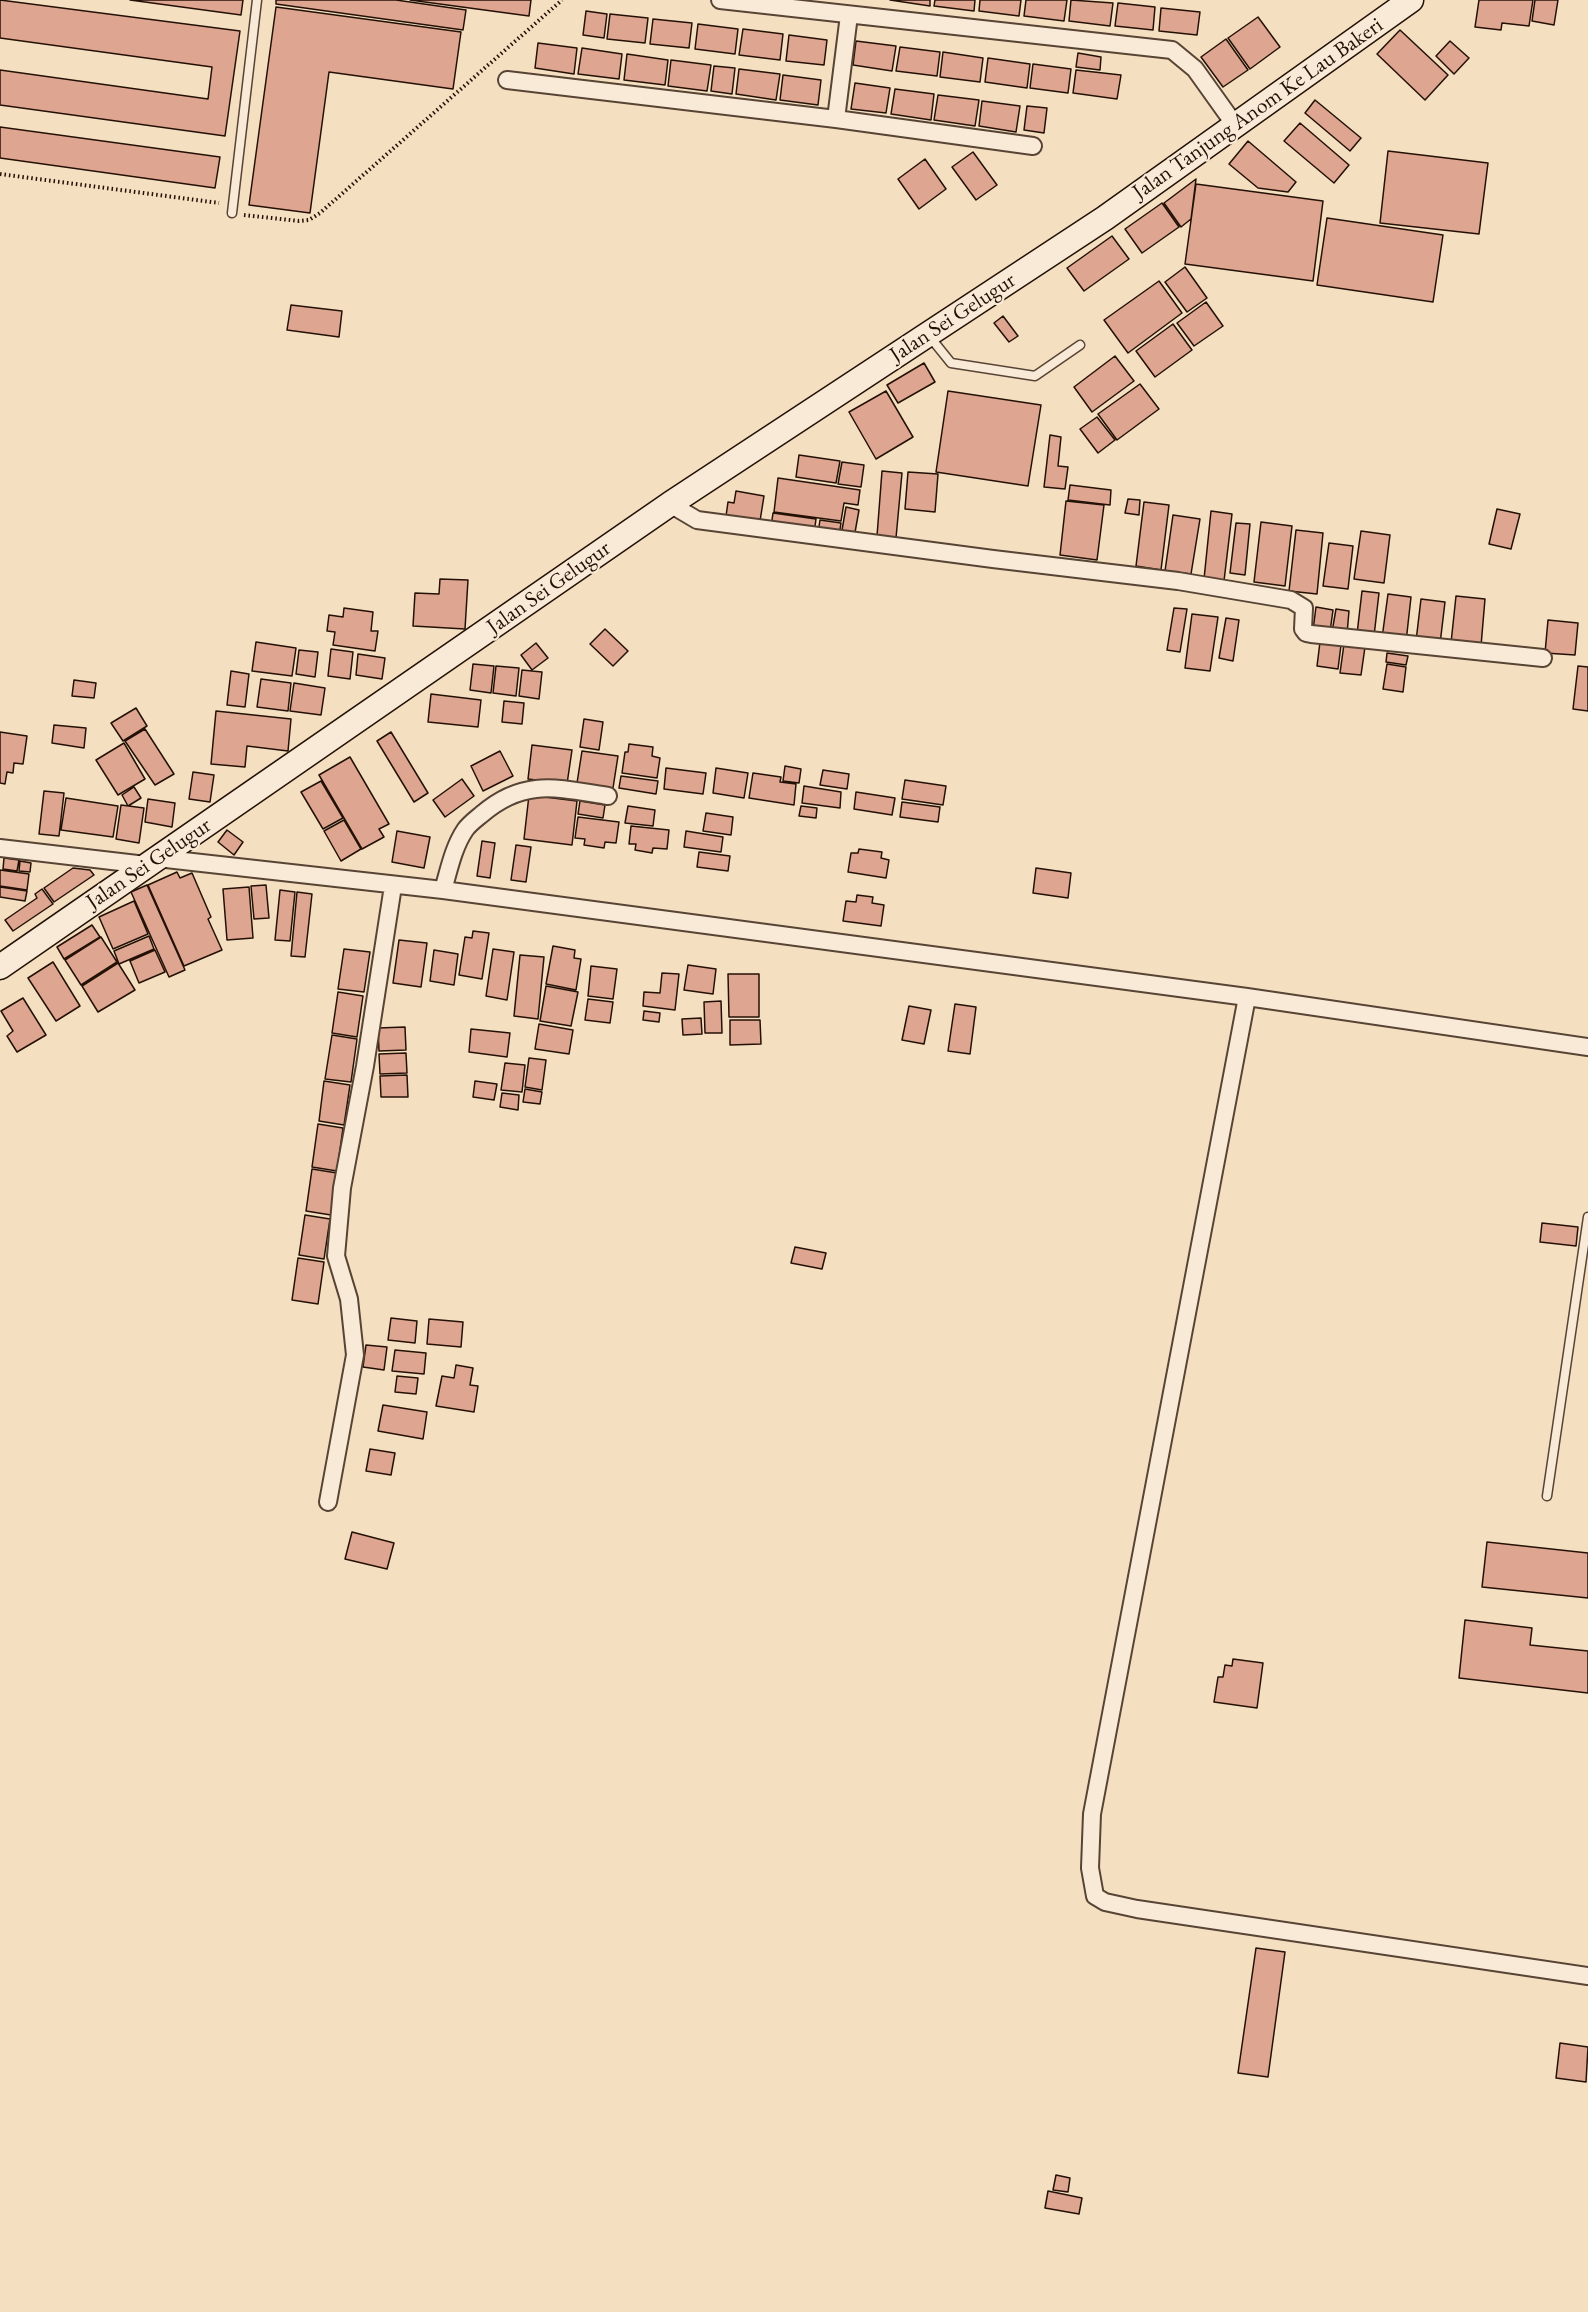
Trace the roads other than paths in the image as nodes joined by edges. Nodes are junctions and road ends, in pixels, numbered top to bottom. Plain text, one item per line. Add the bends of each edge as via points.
1 (257, 0) edge
2 (720, 0) edge
3 (1411, 0) edge
4 (849, 15) junction
5 (507, 80) dead end
6 (836, 119) junction
7 (1235, 125) junction
8 (1033, 146) dead end
9 (232, 213) road end
10 (1105, 218) joint
11 (928, 334) junction
12 (1080, 345) dead end
13 (670, 504) junction
14 (1543, 658) dead end
15 (608, 796) dead end
16 (0, 848) edge
17 (151, 862) junction
18 (393, 886) junction
19 (443, 890) junction
20 (0, 967) edge
21 (1247, 997) junction
22 (1588, 1047) edge
23 (1588, 1217) edge
24 (1547, 1496) dead end
25 (328, 1502) dead end
26 (1588, 1976) edge

1 - 9 lane
2 - 4 street
3 - 7 main road, Jalan Tanjung Anom Ke Lau Bakeri
4 - 6 street
4 - 7 street via 1172,50 1195,69
5 - 6 street
6 - 8 street
7 - 10 main road, Jalan Tanjung Anom Ke Lau Bakeri
10 - 11 main road, Jalan Sei Gelugur
11 - 12 lane via 951,363 1035,376
11 - 13 main road, Jalan Sei Gelugur
13 - 14 street via 698,520 1178,581 1291,600 1304,608 1303,628 1311,634
13 - 17 main road, Jalan Sei Gelugur
15 - 19 street via 556,788 520,790 490,807 466,828 454,850
16 - 17 street
17 - 18 street
17 - 20 main road, Jalan Sei Gelugur
18 - 19 street
18 - 25 street via 342,1188 336,1256 349,1299 355,1355
19 - 21 street
21 - 22 street
21 - 26 street via 1092,1814 1090,1868 1095,1896 1137,1909
23 - 24 lane

